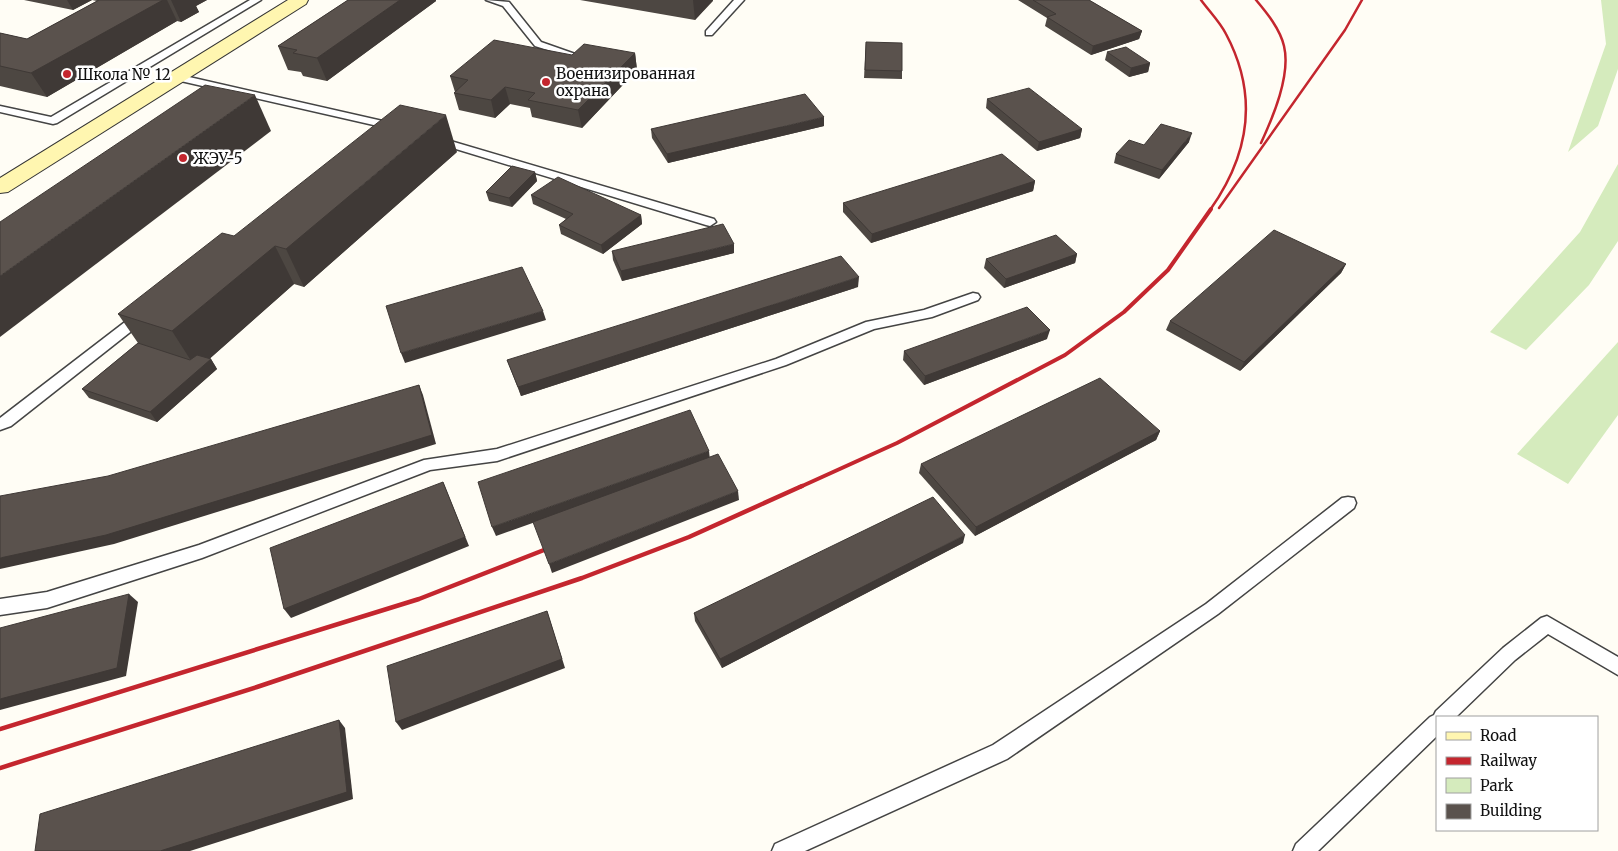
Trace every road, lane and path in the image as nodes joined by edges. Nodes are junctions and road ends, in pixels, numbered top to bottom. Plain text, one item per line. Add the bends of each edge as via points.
1 (256, 0) edge
2 (300, 0) edge
3 (491, 0) edge
4 (739, 0) edge
5 (709, 33) dead end
6 (573, 55) edge
7 (176, 77) junction
8 (0, 109) edge
9 (425, 136) edge
10 (372, 137) edge
11 (0, 187) edge
12 (710, 222) dead end
13 (973, 297) dead end
14 (154, 307) edge
15 (0, 424) edge
16 (1348, 503) dead end
17 (0, 607) edge
18 (1618, 667) edge
19 (1444, 716) edge
20 (1436, 724) edge
21 (782, 851) edge
22 (1303, 851) edge

1 - 8 lane via 53,121
2 - 7 street
3 - 6 lane via 506,4 538,44
4 - 5 lane
7 - 10 lane via 392,126
7 - 11 street
9 - 12 lane
13 - 17 lane via 927,314 871,326 781,362 497,455 429,464 202,551 47,600
14 - 15 lane
16 - 21 lane via 1212,609 1000,752
18 - 19 lane via 1547,624 1509,654
20 - 22 lane

